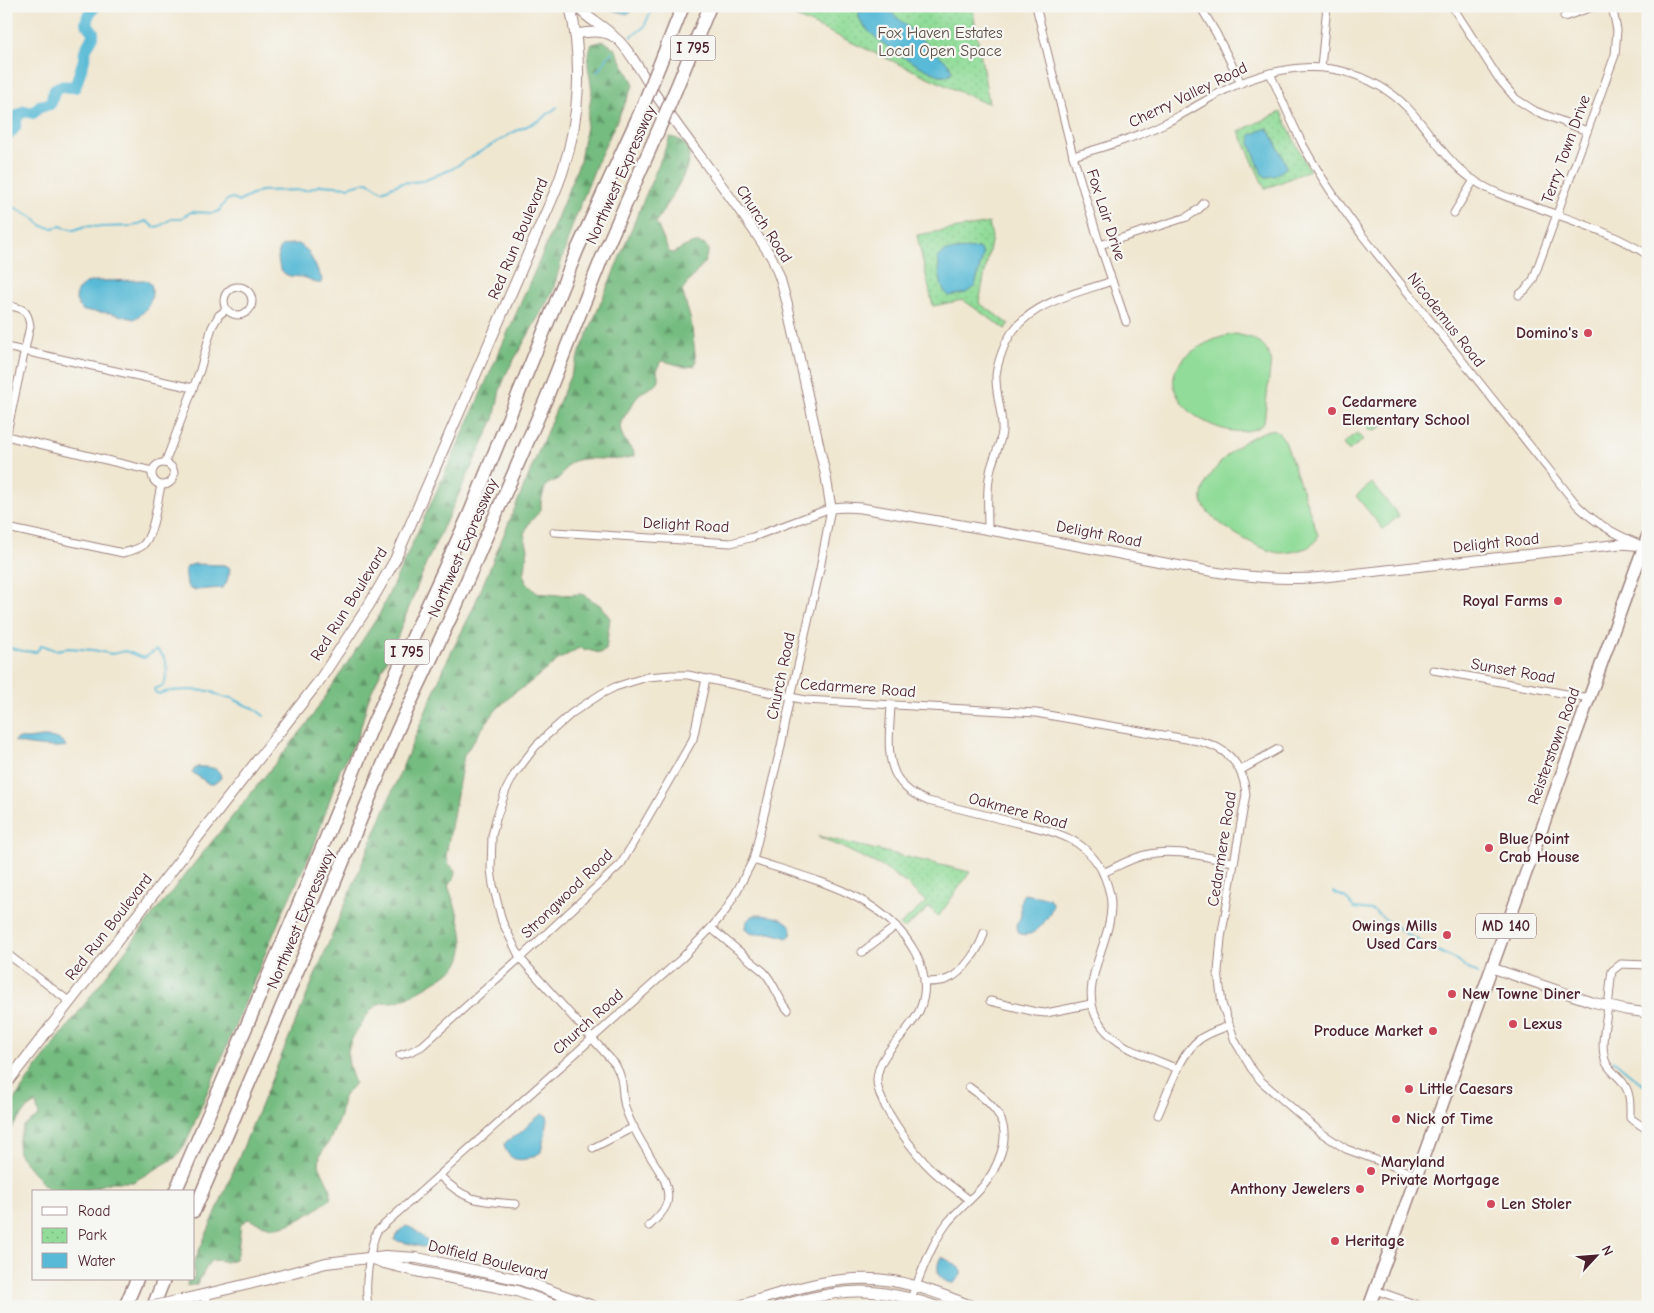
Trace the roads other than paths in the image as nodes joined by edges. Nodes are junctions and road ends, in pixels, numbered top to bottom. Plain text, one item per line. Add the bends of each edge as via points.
1 (570, 6) edge
2 (577, 6) edge
3 (683, 6) edge
4 (710, 6) edge
5 (1036, 6) edge
6 (1200, 6) edge
7 (1327, 6) edge
8 (1452, 6) edge
9 (1595, 6) edge
10 (1612, 6) edge
11 (1564, 17) dead end
12 (575, 34) junction
13 (613, 36) junction
14 (1321, 67) junction
15 (1270, 73) junction
16 (1241, 83) junction
17 (1587, 131) junction
18 (1073, 156) junction
19 (1474, 180) junction
20 (1204, 203) dead end
21 (1454, 213) dead end
22 (1557, 215) junction
23 (1100, 245) junction
24 (1648, 254) edge
25 (1112, 281) junction
26 (1519, 295) dead end
27 (6, 305) edge
28 (226, 310) junction
29 (1126, 322) dead end
30 (6, 348) edge
31 (25, 352) junction
32 (193, 388) junction
33 (6, 436) edge
34 (165, 463) junction
35 (152, 471) junction
36 (161, 486) junction
37 (831, 508) junction
38 (6, 526) edge
39 (988, 529) junction
40 (554, 532) dead end
41 (1646, 543) edge
42 (1433, 670) dead end
43 (706, 679) junction
44 (791, 697) junction
45 (1589, 698) junction
46 (891, 705) junction
47 (1278, 750) dead end
48 (1241, 770) junction
49 (753, 860) junction
50 (1234, 862) junction
51 (1103, 873) junction
52 (896, 926) junction
53 (711, 928) junction
54 (984, 933) dead end
55 (862, 952) dead end
56 (6, 953) edge
57 (520, 958) junction
58 (1648, 965) edge
59 (1492, 968) junction
60 (925, 982) junction
61 (990, 1001) dead end
62 (70, 1002) junction
63 (1092, 1004) junction
64 (1608, 1006) junction
65 (788, 1010) dead end
66 (1648, 1013) edge
67 (1228, 1026) junction
68 (592, 1038) junction
69 (400, 1055) dead end
70 (1178, 1070) junction
71 (6, 1084) edge
72 (969, 1087) dead end
73 (1158, 1115) dead end
74 (634, 1127) junction
75 (1648, 1130) edge
76 (593, 1148) dead end
77 (1417, 1175) junction
78 (440, 1176) junction
79 (177, 1190) edge
80 (969, 1200) junction
81 (516, 1204) dead end
82 (195, 1209) edge
83 (649, 1226) dead end
84 (370, 1258) junction
85 (137, 1280) edge
86 (164, 1280) edge
87 (916, 1286) junction
88 (1375, 1290) junction
89 (206, 1294) junction
90 (911, 1298) junction
91 (125, 1307) edge
92 (151, 1307) edge
93 (206, 1307) edge
94 (369, 1307) edge
95 (560, 1307) edge
96 (595, 1307) edge
97 (736, 1307) edge
98 (777, 1307) edge
99 (937, 1307) edge
100 (974, 1307) edge
101 (1369, 1307) edge
102 (1423, 1307) edge

1 - 12 main road, Red Run Boulevard
2 - 13 main road
3 - 79 highway, Northwest Expressway / I 795, bridge via 640,113 578,248 469,515 374,722
4 - 82 highway, Northwest Expressway / I 795, bridge via 601,260 546,399 456,606 397,731
5 - 18 street, Fox Lair Drive
6 - 16 street
7 - 14 street
8 - 17 street via 1499,79 1516,99 1534,111
9 - 11 street
10 - 17 street, Terry Town Drive via 1617,30 1615,55
12 - 13 street via 597,32
12 - 62 main road, Red Run Boulevard via 577,99 563,171 395,560 319,681
13 - 37 street, Church Road via 759,238 776,267 784,288
14 - 15 street, Cherry Valley Road
14 - 19 street, Cherry Valley Road via 1359,77 1390,93 1415,116 1451,162
15 - 16 street, Cherry Valley Road
15 - 41 street, Nicodemus Road via 1304,147 1339,203 1577,505 1616,535
16 - 18 street, Cherry Valley Road via 1144,133
17 - 22 street, Terry Town Drive
18 - 23 street, Fox Lair Drive
19 - 21 street
19 - 22 street, Cherry Valley Road via 1504,196
20 - 23 street via 1187,217
22 - 24 street, Cherry Valley Road via 1610,234
22 - 26 street, Terry Town Drive via 1533,280
23 - 25 street, Fox Lair Drive
25 - 29 street, Fox Lair Drive
25 - 39 street, Fox Lair Drive via 1045,304 1022,321 1005,344 996,372 1002,434 988,485
27 - 31 street via 20,308 28,314 30,326
28 - 28 street via 233,315 243,315 252,305 251,296 240,287 231,289 224,296
28 - 32 street via 212,326
30 - 31 street
31 - 32 street
31 - 33 street
32 - 34 street
33 - 35 street
34 - 35 street via 158,464
34 - 36 street via 173,469 174,477
35 - 36 street via 155,481
36 - 38 street via 150,534 135,550 123,553
37 - 39 street, Delight Road via 861,508
37 - 40 street, Delight Road via 731,543
37 - 44 street, Church Road
39 - 41 street, Delight Road via 1203,570 1280,579 1324,578
41 - 45 main road, Reisterstown Road / MD 140
42 - 45 street, Sunset Road
43 - 44 street, Cedarmere Road
43 - 57 street, Strongwood Road via 690,744 621,864
43 - 57 street, Cedarmere Road via 688,675 660,676 615,687 587,702 547,735 514,775 496,819 491,869 502,921
44 - 46 street, Cedarmere Road
44 - 49 street, Church Road
45 - 59 main road, Reisterstown Road / MD 140
46 - 48 street, Cedarmere Road via 1036,714 1209,743 1226,752
46 - 51 street, Oakmere Road via 890,759 894,774 912,793 928,801 1054,832 1079,844
47 - 48 street
48 - 50 street, Cedarmere Road via 1246,794
49 - 52 street via 851,894 871,905
49 - 53 street, Church Road via 734,897
50 - 51 street via 1163,852 1139,856
50 - 67 street, Cedarmere Road via 1218,972
51 - 63 street, Oakmere Road via 1110,894 1110,913 1092,981
52 - 55 street
52 - 60 street via 920,961
53 - 65 street via 770,978
53 - 68 street, Church Road
54 - 60 street via 978,950 954,976 941,982
56 - 62 street
57 - 68 street, Cedarmere Road
57 - 69 street, Strongwood Road via 422,1046
58 - 64 street via 1622,964 1614,968
59 - 64 street
59 - 77 main road, Reisterstown Road / MD 140
60 - 80 street via 920,1010 880,1064 878,1090 885,1107 923,1161
61 - 63 street via 1046,1013
62 - 71 main road, Red Run Boulevard
63 - 70 street, Oakmere Road via 1101,1025 1112,1037
64 - 66 street
64 - 75 street via 1604,1026 1605,1062 1628,1092 1630,1118
67 - 70 street via 1199,1040
67 - 77 street, Cedarmere Road via 1242,1055 1261,1081 1320,1132 1346,1149
68 - 74 street, Cedarmere Road via 620,1072 626,1110
68 - 78 street, Church Road
70 - 73 street
72 - 80 street via 986,1100 1000,1118 1005,1133 992,1174
74 - 76 street
74 - 83 street, Cedarmere Road via 668,1189 665,1208
77 - 88 main road, Reisterstown Road / MD 140
78 - 81 street via 452,1189 473,1200
78 - 84 street, Church Road via 377,1231
80 - 87 street via 941,1233
84 - 89 main road, Dolfield Boulevard via 326,1263
84 - 94 street, Church Road via 366,1294
84 - 95 main road, Dolfield Boulevard via 517,1291
84 - 96 main road, Dolfield Boulevard via 417,1258 495,1274 543,1287
85 - 91 highway
86 - 92 highway
87 - 90 street
87 - 97 main road via 874,1279 827,1280
87 - 100 main road
88 - 101 main road, Reisterstown Road / MD 140
88 - 102 street
89 - 92 main road, Dolfield Boulevard, bridge
89 - 93 street
90 - 98 main road via 890,1293 848,1291 807,1297
90 - 99 main road

